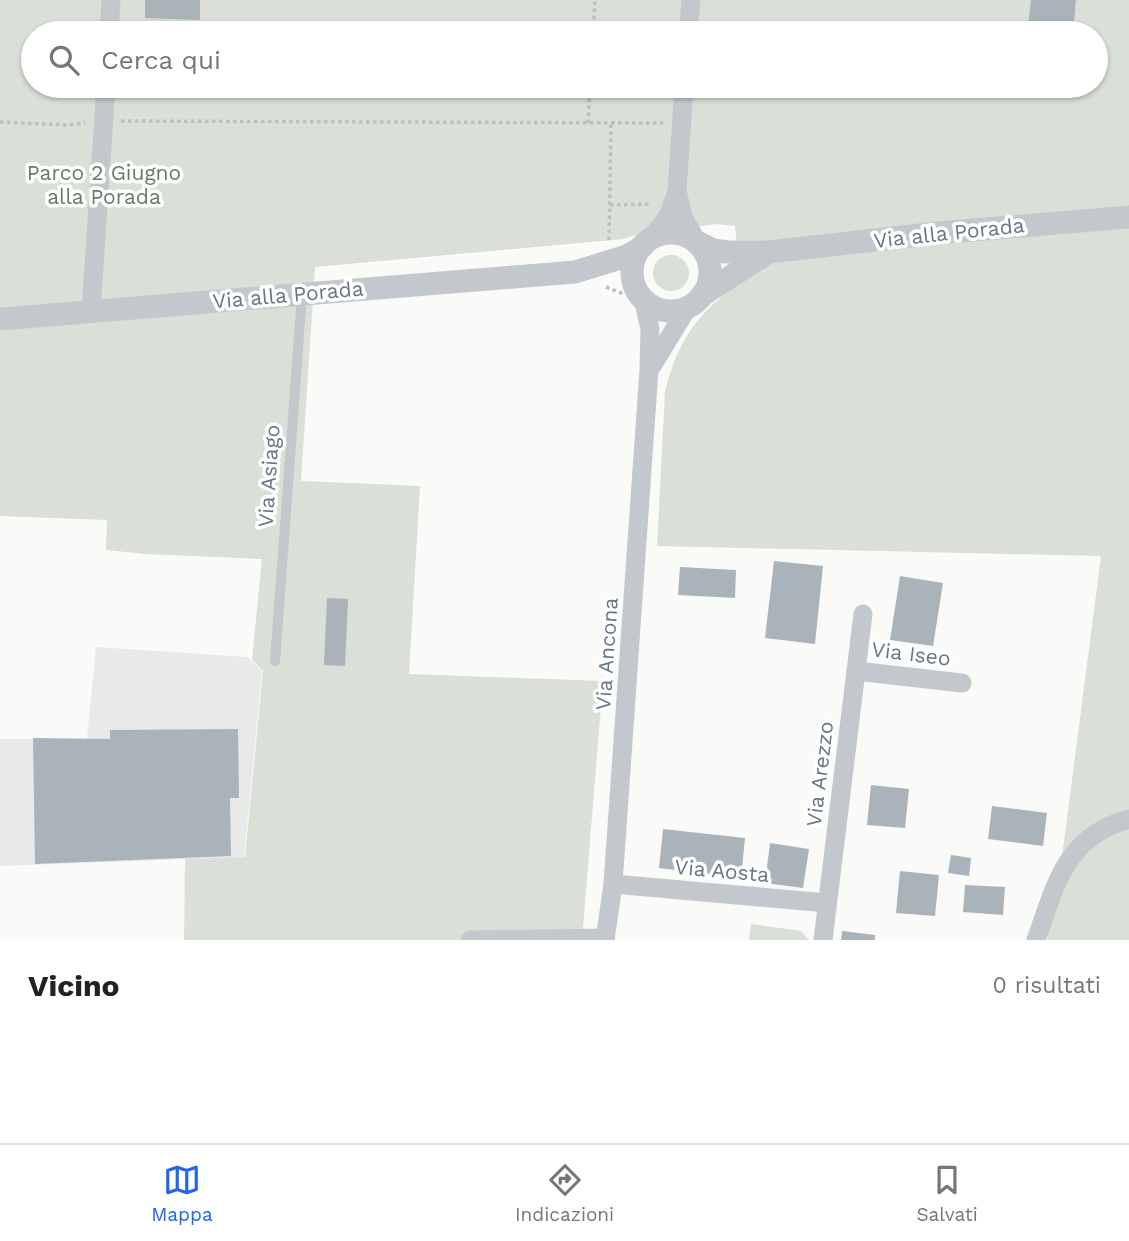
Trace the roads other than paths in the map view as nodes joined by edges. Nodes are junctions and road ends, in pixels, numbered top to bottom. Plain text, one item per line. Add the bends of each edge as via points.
1 (111, 0) edge
2 (691, 0) edge
3 (110, 21) edge
4 (689, 21) edge
5 (105, 98) edge
6 (683, 98) edge
7 (677, 191) junction
8 (1129, 217) edge
9 (647, 242) junction
10 (697, 242) junction
11 (769, 251) junction
12 (575, 272) junction
13 (639, 293) junction
14 (302, 294) junction
15 (695, 301) junction
16 (91, 311) junction
17 (0, 318) edge
18 (649, 370) junction
19 (863, 614) dead end
20 (275, 661) dead end
21 (856, 671) junction
22 (962, 683) dead end
23 (1129, 819) edge
24 (613, 884) junction
25 (827, 903) junction
26 (605, 939) edge
27 (470, 940) edge
28 (823, 940) edge
29 (1036, 940) edge

1 - 3 street
2 - 4 street
5 - 16 street
6 - 7 street
7 - 9 street via 668,216
7 - 10 street via 683,217
8 - 11 street, Via alla Porada
9 - 10 street via 675,233
9 - 12 street, Via alla Porada via 627,256
9 - 13 street via 633,268
10 - 11 street, Via alla Porada via 727,252
10 - 15 street via 710,268 707,287
11 - 15 street, Via alla Porada
12 - 13 street, Via alla Porada via 617,280
12 - 14 street, Via alla Porada
13 - 15 street via 660,309 679,310
13 - 18 street, Via Ancona via 650,329
14 - 16 street, Via alla Porada
14 - 20 lane, Via Asiago
15 - 18 street, Via Ancona
16 - 17 street, Via alla Porada
18 - 24 street, Via Ancona
19 - 21 street, Via Arezzo
21 - 22 street, Via Iseo
21 - 25 street, Via Arezzo
23 - 29 street via 1078,846 1053,892
24 - 25 street, Via Aosta
24 - 26 street, Via Ancona
25 - 28 street, Via Arezzo
26 - 27 street

